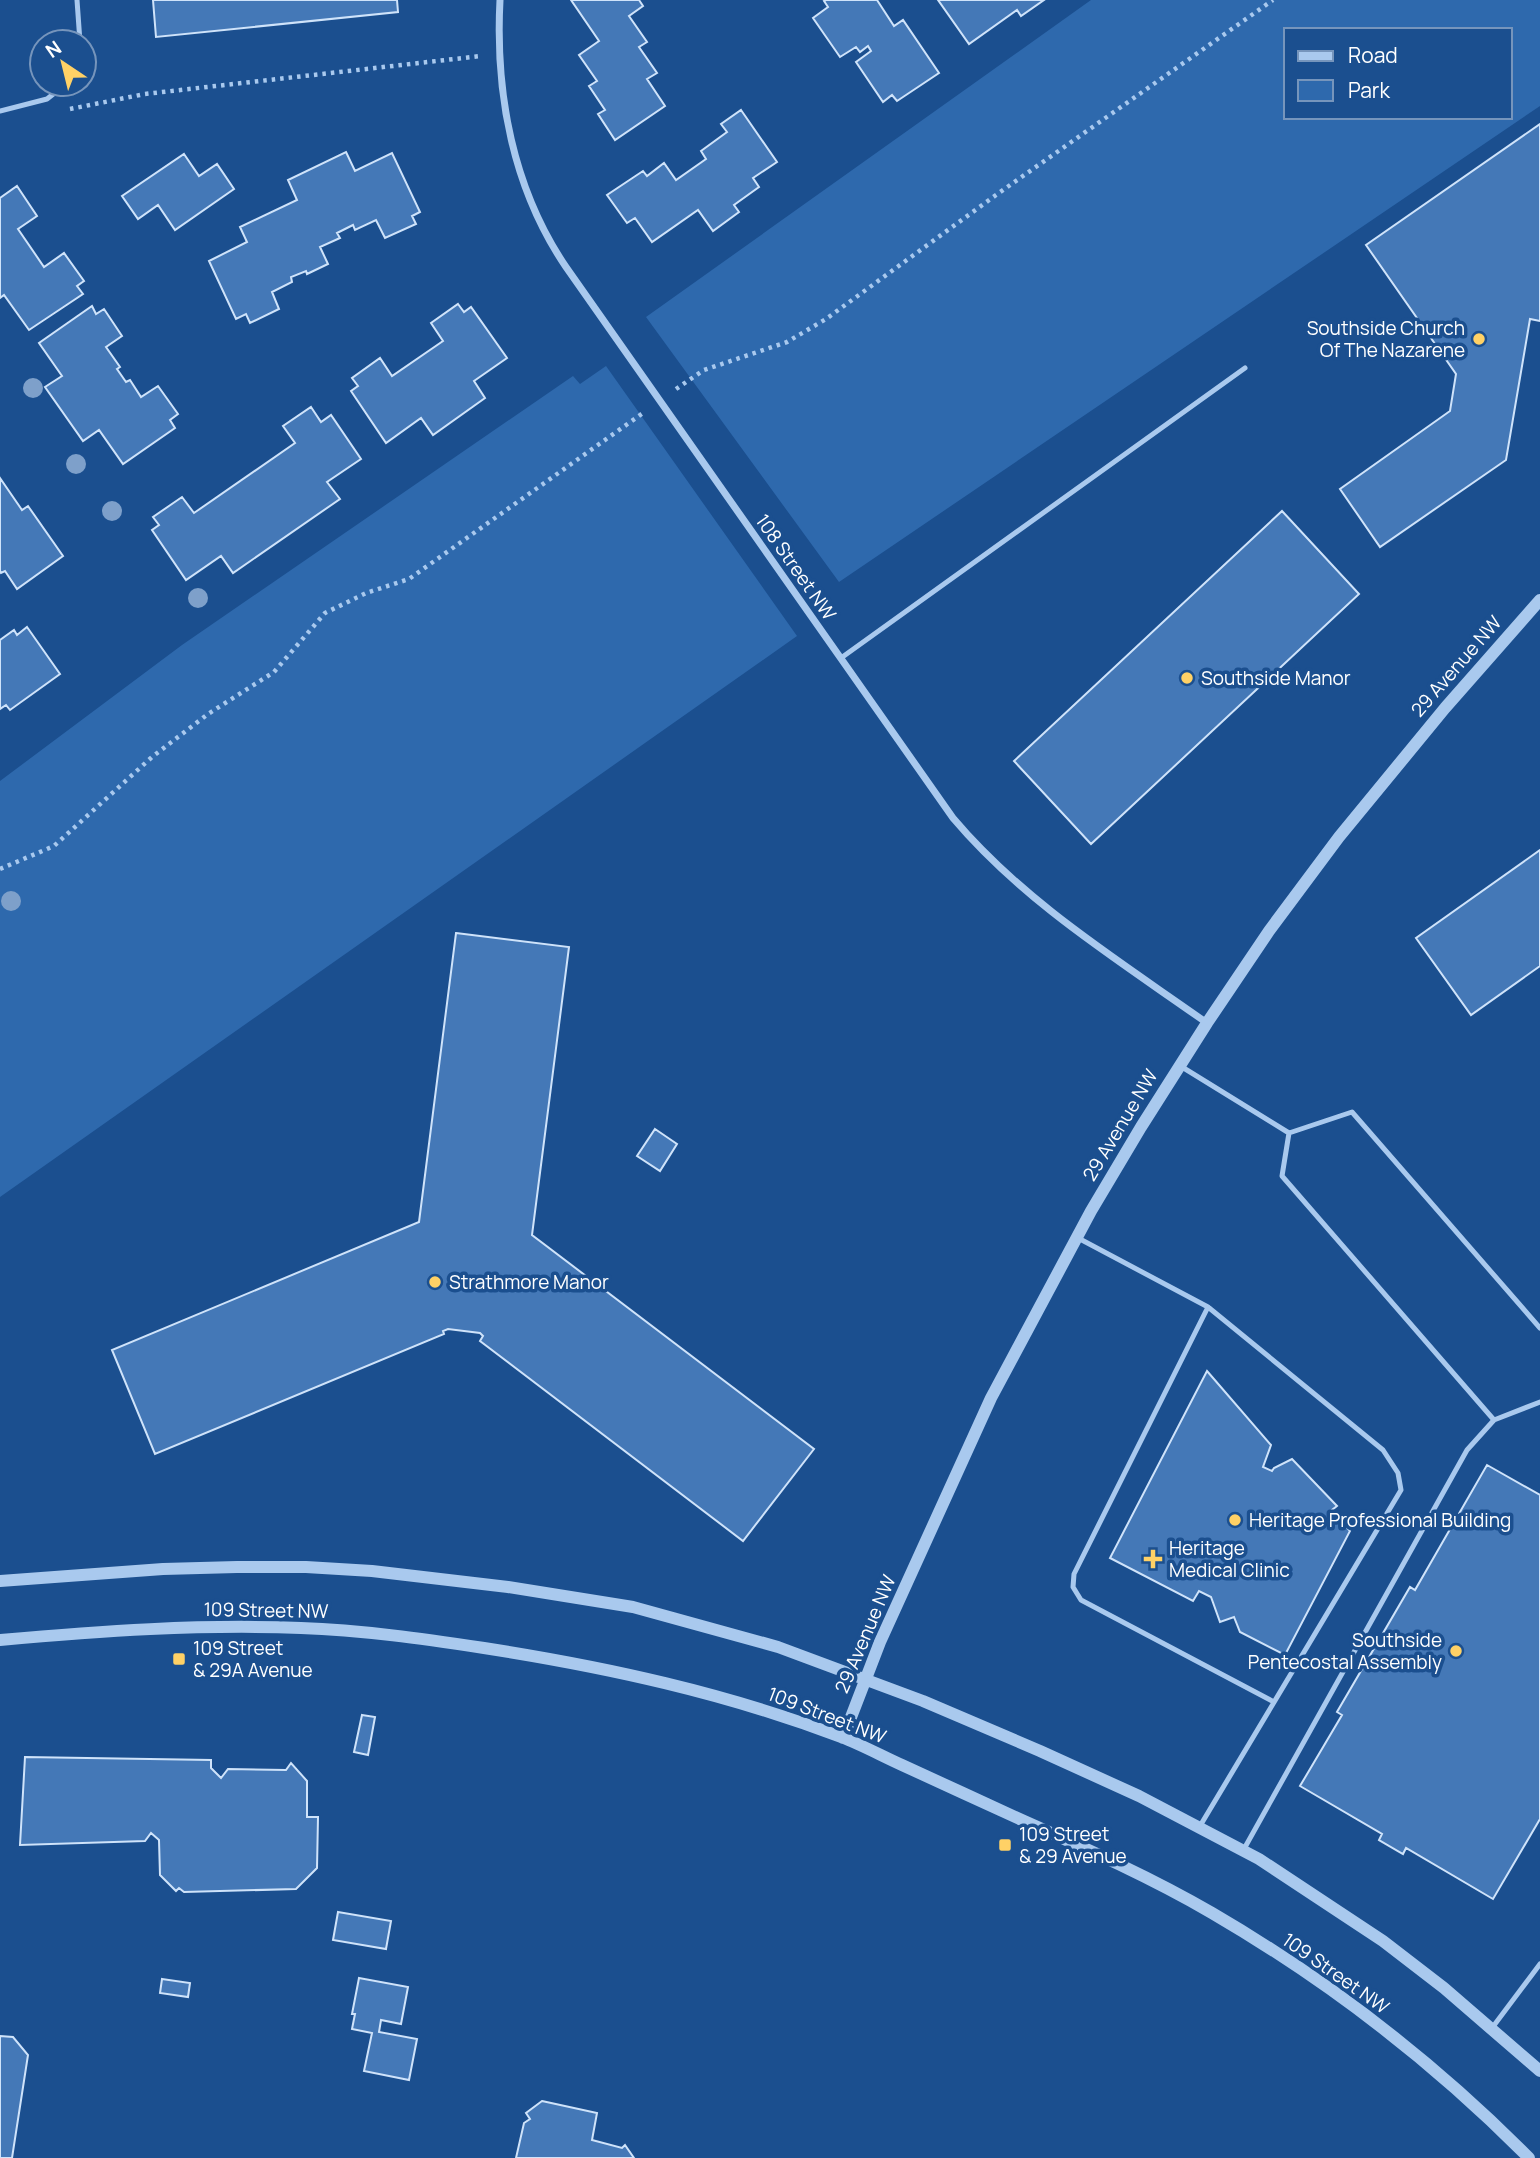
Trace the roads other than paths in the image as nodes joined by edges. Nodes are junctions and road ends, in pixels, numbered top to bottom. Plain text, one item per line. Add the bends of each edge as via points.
1 (77, 0) edge
2 (499, 0) edge
3 (79, 28) edge
4 (48, 98) edge
5 (0, 111) edge
6 (1245, 368) dead end
7 (1540, 600) edge
8 (841, 658) junction
9 (1207, 1023) junction
10 (1179, 1065) junction
11 (1289, 1133) junction
12 (1077, 1237) junction
13 (1209, 1307) junction
14 (1540, 1328) edge
15 (1540, 1402) edge
16 (1494, 1420) junction
17 (0, 1581) edge
18 (0, 1640) edge
19 (865, 1678) junction
20 (1274, 1702) junction
21 (843, 1738) junction
22 (1199, 1829) junction
23 (1243, 1850) junction
24 (1540, 1964) edge
25 (1492, 2028) junction
26 (1539, 2068) edge
27 (1529, 2158) edge

1 - 3 lane
2 - 8 street, 108 Street NW via 499,54 512,147 548,240
4 - 5 lane
6 - 8 lane
7 - 9 street, 29 Avenue NW via 1346,828
8 - 9 street, 108 Street NW via 976,845 1058,918
9 - 10 street, 29 Avenue NW
10 - 11 lane
10 - 12 street, 29 Avenue NW
11 - 14 lane via 1352,1112
11 - 16 lane via 1282,1175
12 - 13 lane
12 - 19 street, 29 Avenue NW via 991,1398
13 - 20 lane via 1383,1450 1398,1473 1401,1490
13 - 20 lane via 1074,1574 1073,1587 1081,1600
15 - 16 lane
16 - 23 lane via 1467,1450
17 - 19 street via 163,1569 306,1567 508,1587 633,1607 778,1647
18 - 21 street, 109 Street NW via 223,1628 301,1628 414,1637 624,1673 708,1694
19 - 21 street, 29 Avenue NW
19 - 22 street via 1139,1796
20 - 22 lane
21 - 27 street, 109 Street NW via 1136,1873 1210,1912 1404,2045
22 - 23 street
23 - 25 street via 1382,1941
24 - 25 lane
25 - 26 street

